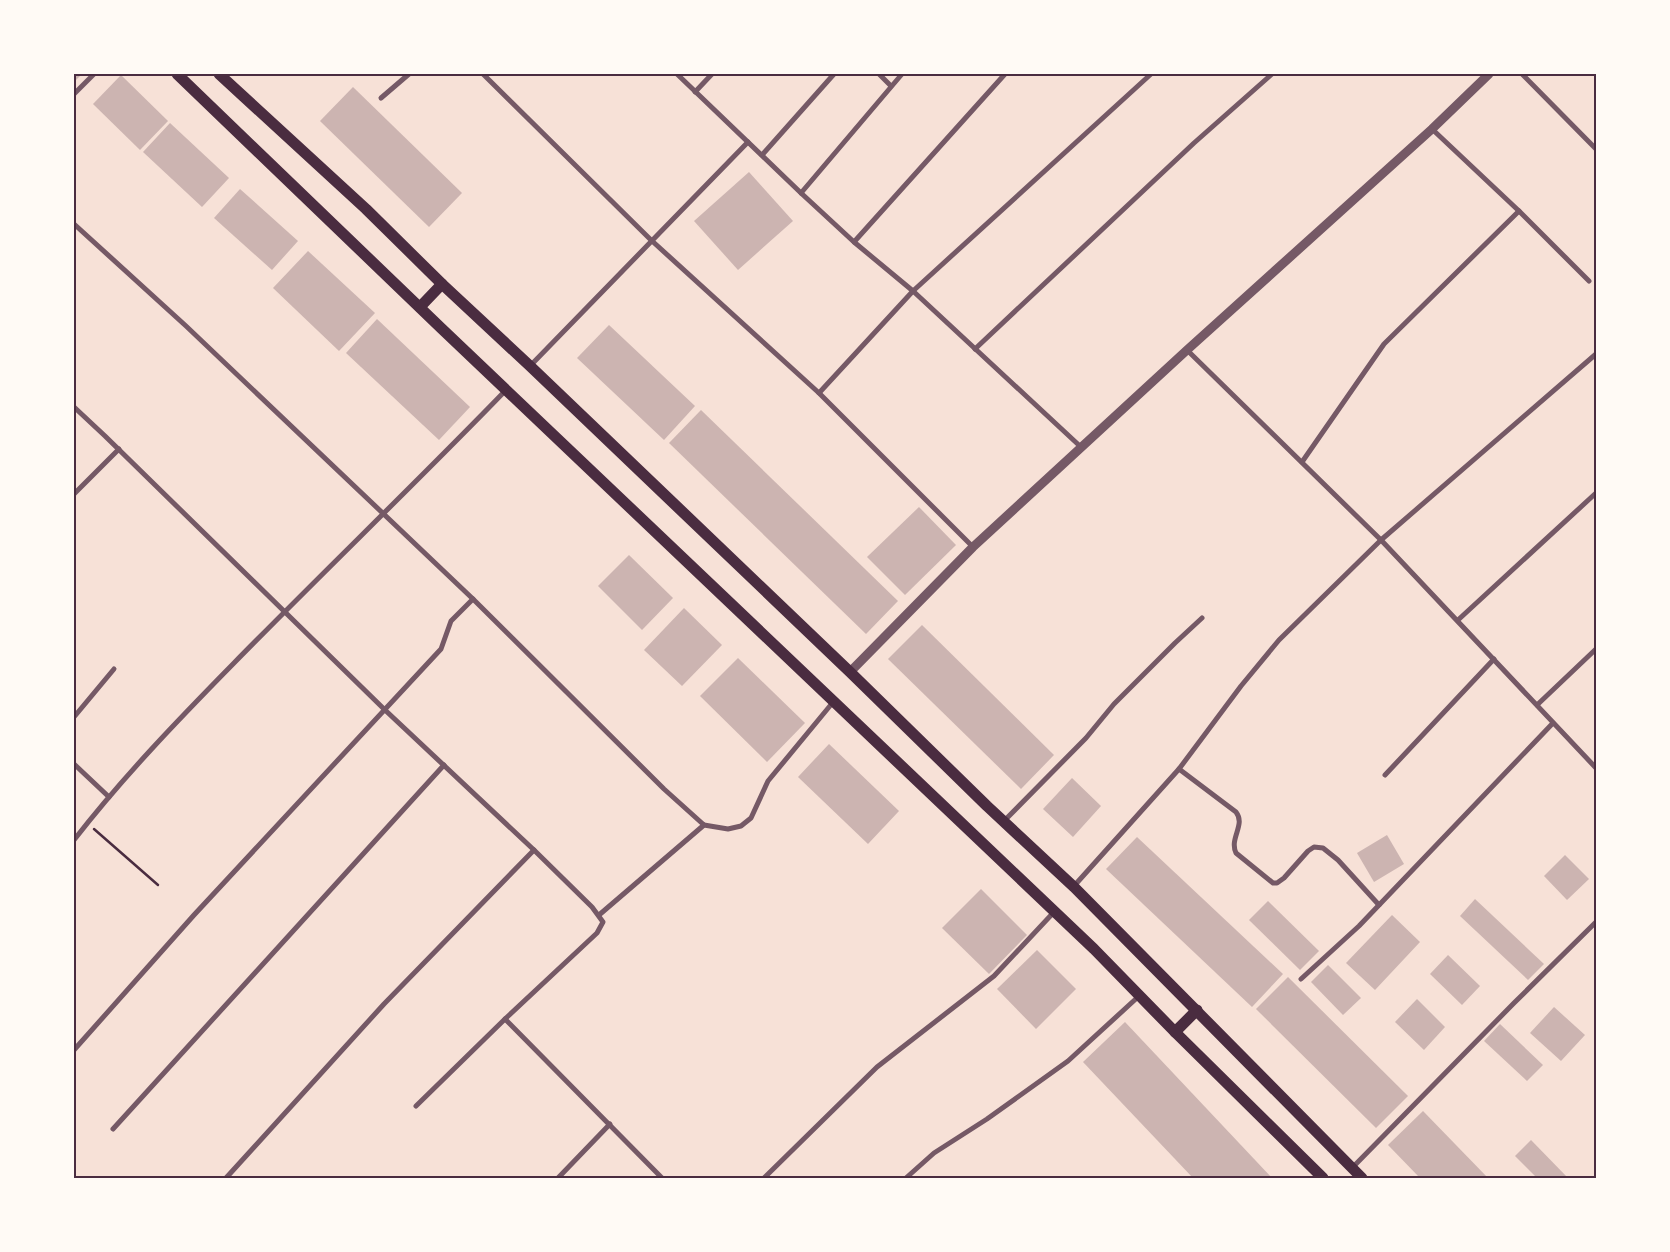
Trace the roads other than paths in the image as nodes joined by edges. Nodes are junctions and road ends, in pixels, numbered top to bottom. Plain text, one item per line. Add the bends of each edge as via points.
1 (94, 74) edge
2 (177, 74) edge
3 (219, 74) edge
4 (409, 74) edge
5 (483, 74) edge
6 (678, 74) edge
7 (712, 74) edge
8 (834, 74) edge
9 (879, 74) edge
10 (902, 74) edge
11 (1005, 74) edge
12 (1151, 74) edge
13 (1272, 74) edge
14 (1489, 74) edge
15 (1522, 74) edge
16 (891, 86) junction
17 (696, 92) junction
18 (74, 94) edge
19 (381, 98) dead end
20 (1432, 129) junction
21 (748, 142) junction
22 (1596, 149) edge
23 (762, 155) junction
24 (801, 193) junction
25 (1518, 211) junction
26 (74, 224) edge
27 (651, 240) junction
28 (854, 242) junction
29 (1589, 281) dead end
30 (442, 284) junction
31 (913, 291) junction
32 (420, 307) junction
33 (975, 349) junction
34 (1187, 350) junction
35 (1596, 354) edge
36 (530, 366) junction
37 (506, 390) junction
38 (819, 393) junction
39 (74, 407) edge
40 (1082, 448) junction
41 (119, 449) junction
42 (1302, 462) junction
43 (1596, 493) edge
44 (74, 494) edge
45 (383, 514) junction
46 (1381, 540) junction
47 (972, 548) junction
48 (473, 599) junction
49 (284, 611) junction
50 (1202, 618) dead end
51 (1458, 620) junction
52 (1596, 649) edge
53 (1494, 659) junction
54 (114, 669) dead end
55 (850, 672) junction
56 (834, 700) junction
57 (1537, 705) junction
58 (385, 710) junction
59 (74, 717) edge
60 (1553, 723) junction
61 (74, 764) edge
62 (444, 765) junction
63 (1596, 768) edge
64 (1179, 769) junction
65 (1384, 775) dead end
66 (109, 797) junction
67 (1003, 821) junction
68 (702, 823) junction
69 (74, 840) edge
70 (534, 850) junction
71 (1074, 887) junction
72 (1379, 905) junction
73 (1054, 911) junction
74 (599, 915) junction
75 (1596, 922) edge
76 (1301, 978) dead end
77 (1139, 995) junction
78 (1197, 1010) junction
79 (505, 1019) junction
80 (1175, 1032) junction
81 (74, 1050) edge
82 (416, 1106) dead end
83 (610, 1124) junction
84 (113, 1128) dead end
85 (1352, 1168) junction
86 (226, 1178) edge
87 (558, 1178) edge
88 (662, 1178) edge
89 (764, 1178) edge
90 (906, 1178) edge
91 (1323, 1178) edge
92 (1362, 1178) edge

1 - 18 street
2 - 32 highway
3 - 30 highway
4 - 19 street
5 - 27 street
6 - 17 street
7 - 17 street
8 - 23 street
9 - 16 street
10 - 16 street
11 - 28 street
12 - 31 street
13 - 33 street
14 - 20 street
15 - 22 street
16 - 24 street
17 - 21 street
20 - 25 street
20 - 34 street
21 - 23 street
21 - 27 street
23 - 24 street
24 - 28 street
25 - 29 street
25 - 42 street via 1384,344
26 - 45 street
27 - 36 street
27 - 38 street
28 - 31 street
30 - 32 highway
30 - 36 highway
31 - 33 street
31 - 38 street
32 - 37 highway
33 - 40 street
34 - 40 street
34 - 42 street
35 - 46 street
36 - 55 highway
37 - 45 street
37 - 56 highway
38 - 47 street
39 - 41 street
40 - 47 street
41 - 44 street
41 - 49 street
42 - 46 street
43 - 51 street
45 - 48 street
45 - 49 street
46 - 51 street
46 - 64 street via 1279,640
47 - 55 street
48 - 58 street via 451,621 441,649
48 - 68 street
49 - 58 street
49 - 66 street
50 - 67 street via 1114,704 1086,738
51 - 53 street
52 - 57 street
53 - 57 street
53 - 65 street
54 - 59 street
55 - 67 highway
56 - 68 street via 768,781 751,818 741,826 728,829
56 - 73 highway
57 - 60 street
58 - 62 street
58 - 81 street via 200,908
60 - 63 street
60 - 72 street
61 - 66 street
62 - 70 street
62 - 84 street
64 - 71 street
64 - 72 street via 1236,812 1240,823 1234,838 1236,853 1273,883 1284,878 1308,851 1314,847 1323,848
66 - 69 street
67 - 71 highway
68 - 74 street
70 - 74 street
70 - 86 street via 384,1004
71 - 78 highway
72 - 76 street
73 - 77 highway
73 - 89 street via 994,976 877,1067
74 - 79 street via 603,922 597,933
75 - 85 street
77 - 80 highway
77 - 90 street via 1068,1061 934,1153
78 - 80 highway
78 - 85 highway
79 - 82 street
79 - 83 street
80 - 91 highway
83 - 87 street
83 - 88 street
85 - 92 highway

